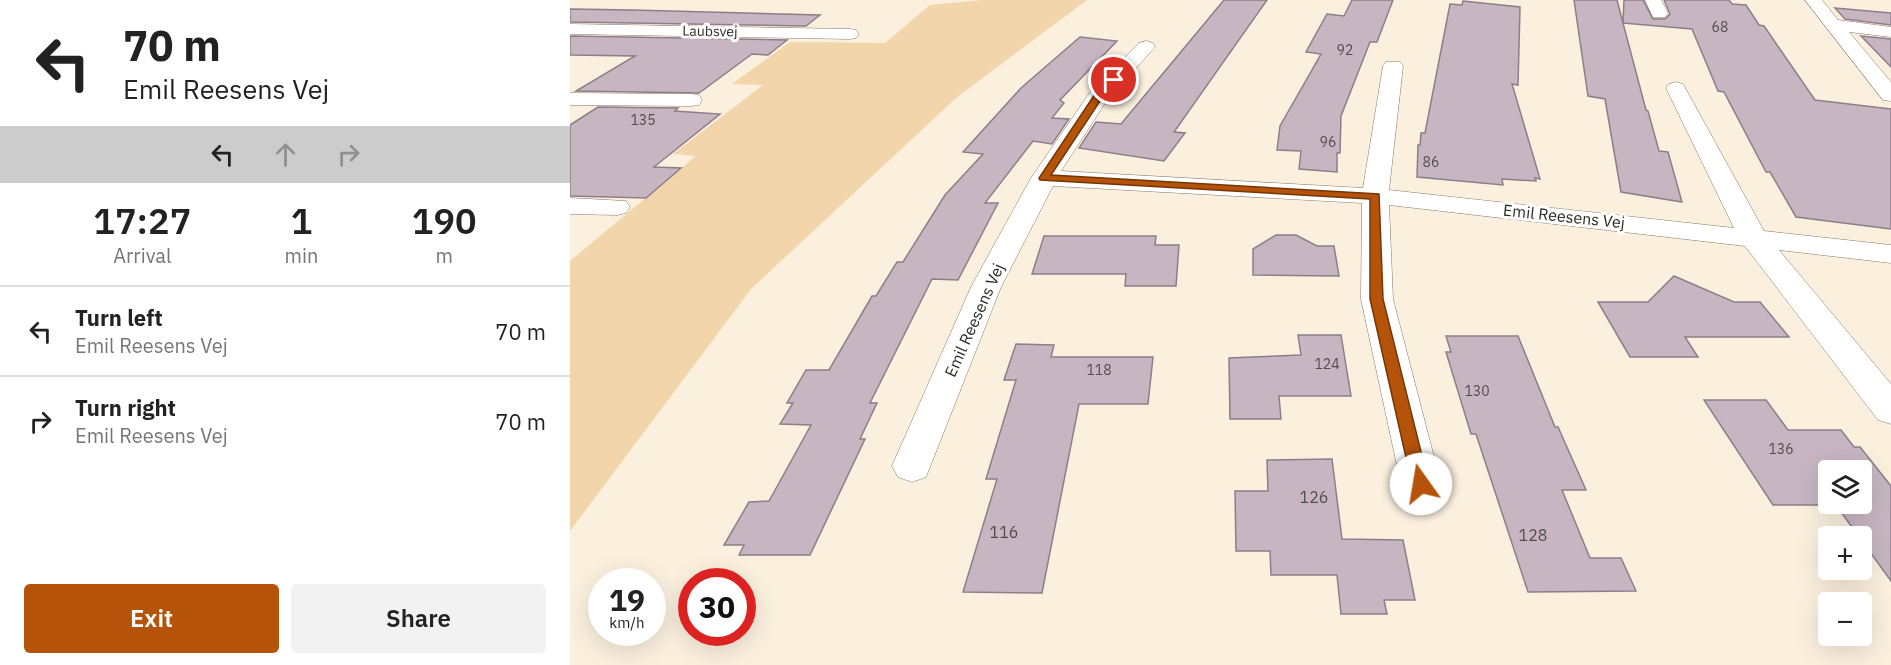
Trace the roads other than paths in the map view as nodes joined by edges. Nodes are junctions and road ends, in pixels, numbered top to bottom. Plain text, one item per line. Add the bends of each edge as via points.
1 (1813, 0) edge
2 (1832, 24) junction
3 (570, 28) edge
4 (1891, 32) edge
5 (850, 34) dead end
6 (1146, 47) dead end
7 (1393, 66) dead end
8 (1676, 88) dead end
9 (1889, 91) edge
10 (570, 99) edge
11 (691, 100) dead end
12 (1044, 178) junction
13 (1375, 196) junction
14 (570, 206) edge
15 (617, 207) dead end
16 (1753, 237) junction
17 (1891, 254) edge
18 (1891, 410) edge
19 (912, 466) dead end
20 (1421, 484) dead end

1 - 2 street
2 - 4 street
2 - 9 street
3 - 5 street, Laubsvej
6 - 12 street, Emil Reesens Vej via 1099,96
7 - 13 street
8 - 16 street
10 - 11 street
12 - 13 street, Emil Reesens Vej
12 - 19 street, Emil Reesens Vej via 986,287
13 - 16 street, Emil Reesens Vej
13 - 20 street via 1377,299
14 - 15 street
16 - 17 street, Emil Reesens Vej
16 - 18 street

